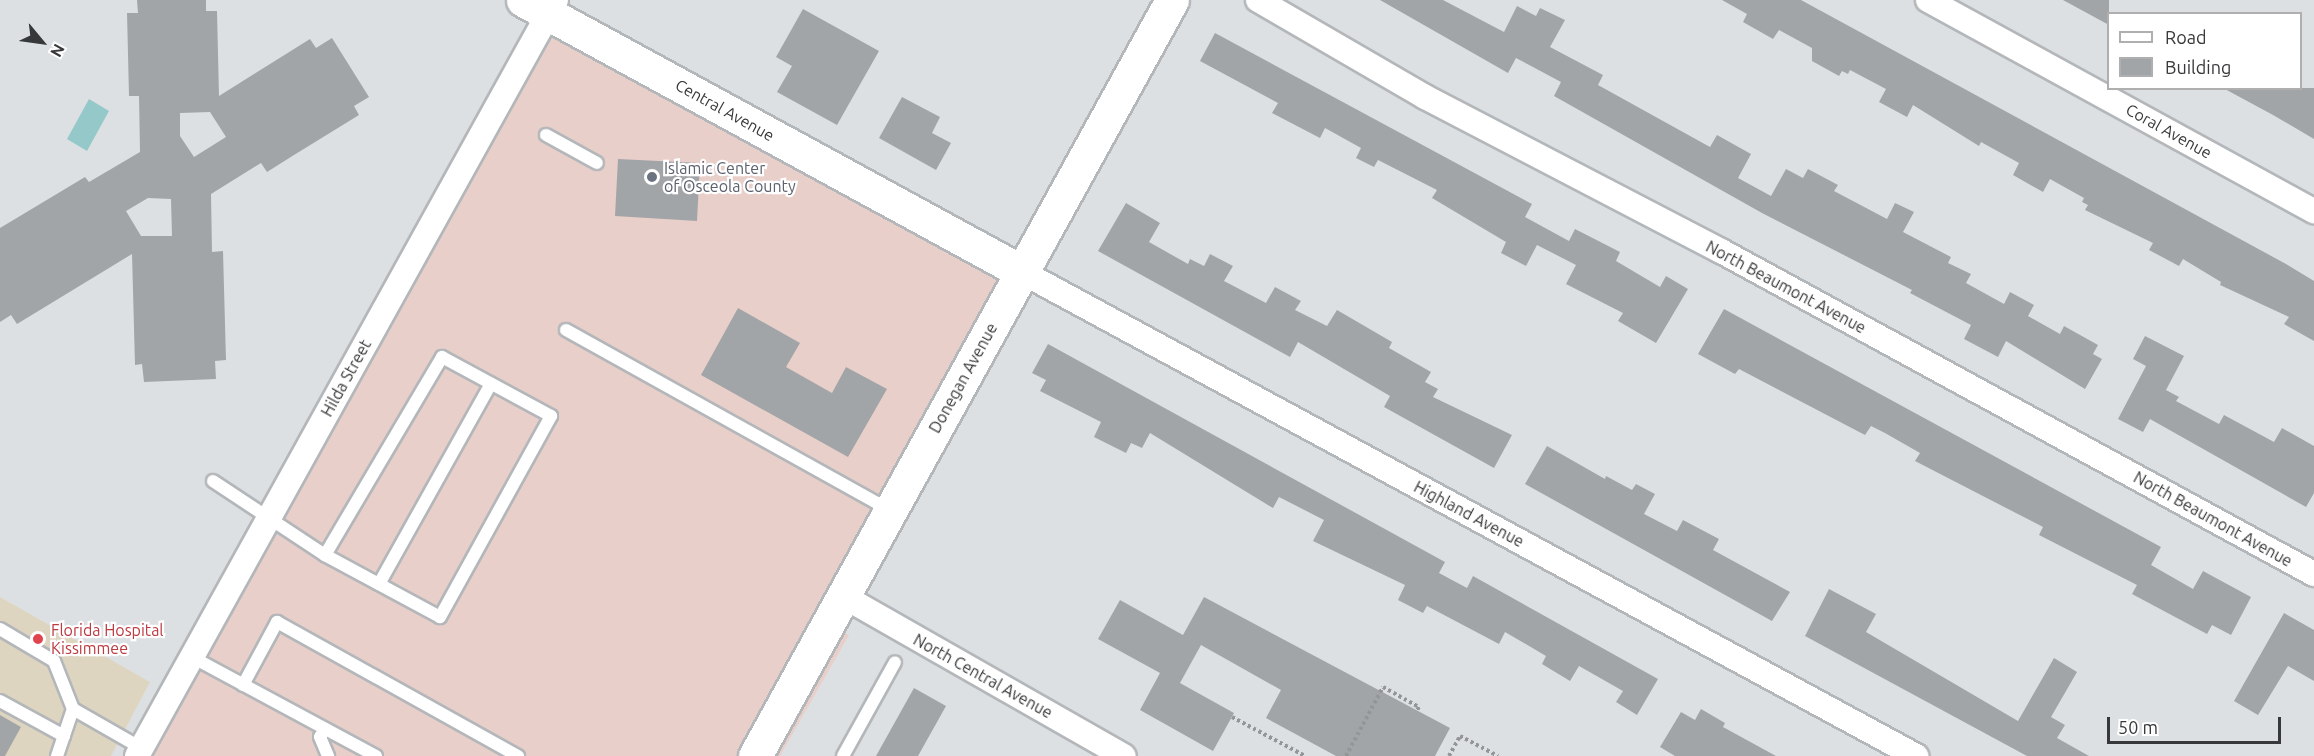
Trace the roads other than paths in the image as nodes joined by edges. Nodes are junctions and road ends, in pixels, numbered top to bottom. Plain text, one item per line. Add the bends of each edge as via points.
1 (1172, 0) edge
2 (1258, 0) edge
3 (1928, 0) edge
4 (543, 5) edge
5 (546, 135) dead end
6 (597, 163) dead end
7 (2314, 211) edge
8 (1022, 272) junction
9 (566, 330) dead end
10 (491, 384) junction
11 (213, 481) dead end
12 (891, 511) junction
13 (268, 520) junction
14 (325, 555) junction
15 (2314, 574) edge
16 (379, 584) junction
17 (843, 596) junction
18 (0, 629) edge
19 (192, 657) junction
20 (895, 662) dead end
21 (243, 685) junction
22 (0, 701) edge
23 (73, 709) junction
24 (325, 729) junction
25 (64, 736) junction
26 (761, 751) edge
27 (139, 753) edge
28 (57, 756) edge
29 (328, 756) edge
30 (376, 756) edge
31 (519, 756) edge
32 (843, 756) edge
33 (1124, 756) edge
34 (1916, 756) edge

1 - 8 street, Donegan Avenue
2 - 15 street, North Beaumont Avenue via 1425,97 1721,251
3 - 7 street, Coral Avenue
4 - 8 street, Central Avenue
4 - 13 street, Hilda Street
5 - 6 lane
8 - 12 street, Donegan Avenue
8 - 34 street, Highland Avenue
9 - 12 lane
10 - 14 lane via 442,357
10 - 16 lane
10 - 16 lane via 551,416 446,607 440,617
11 - 13 lane
12 - 17 street, Donegan Avenue
13 - 14 lane
13 - 19 street, Hilda Street
14 - 16 lane
17 - 26 street, Donegan Avenue
17 - 33 street, North Central Avenue
18 - 23 lane via 54,661
19 - 21 lane
19 - 27 street, Hilda Street
20 - 32 lane
21 - 24 lane
21 - 31 lane via 277,622
22 - 25 lane
23 - 25 lane
23 - 27 lane
24 - 29 lane via 320,737
24 - 30 lane
25 - 28 lane

